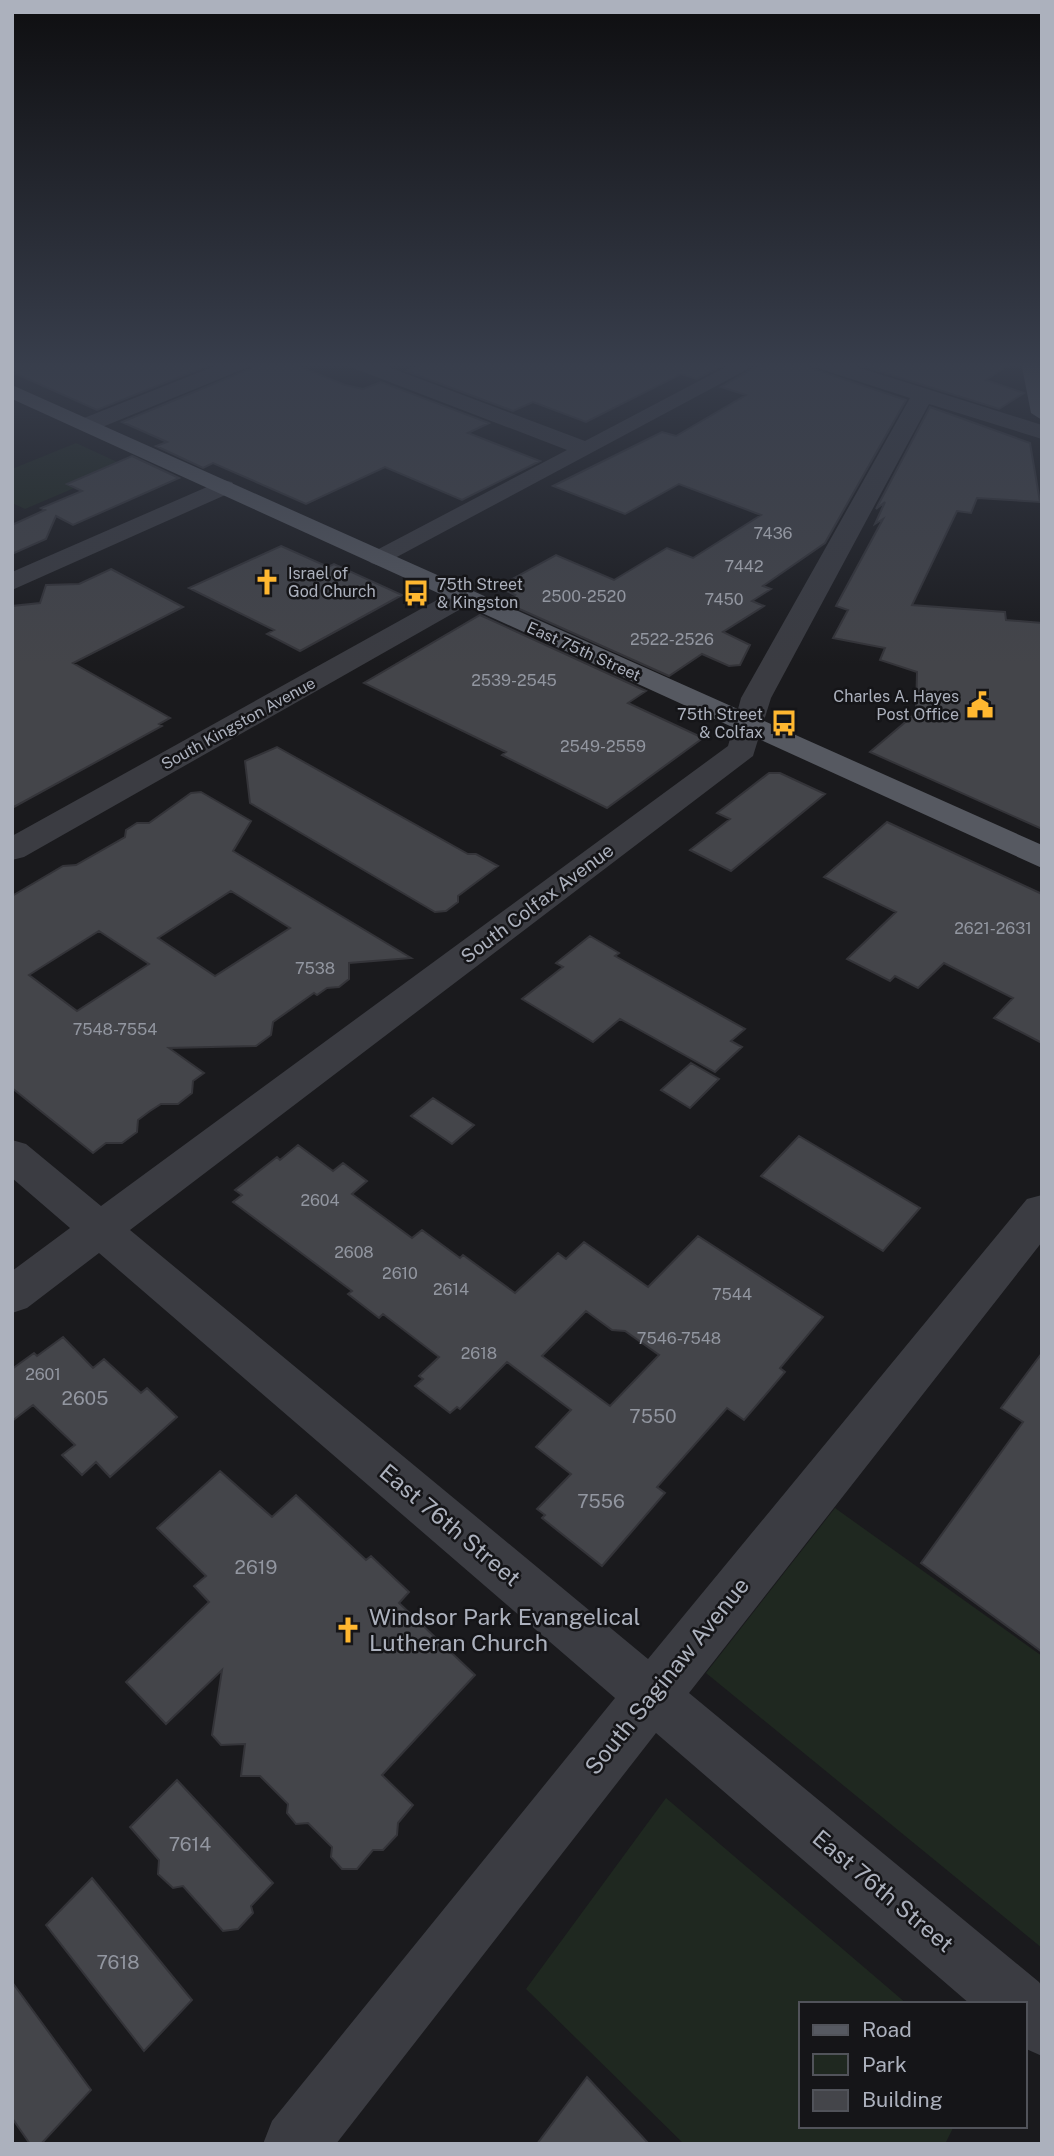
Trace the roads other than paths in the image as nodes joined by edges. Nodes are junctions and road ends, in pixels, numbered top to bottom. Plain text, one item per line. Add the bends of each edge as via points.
1 (170, 463) edge
2 (560, 463) edge
3 (886, 463) edge
4 (223, 487) junction
5 (380, 558) junction
6 (12, 582) edge
7 (464, 596) junction
8 (749, 726) junction
9 (12, 850) edge
10 (1042, 859) edge
11 (12, 1155) edge
12 (1042, 1211) edge
13 (100, 1229) junction
14 (12, 1295) edge
15 (653, 1695) junction
16 (1015, 2002) edge
17 (1026, 2012) edge
18 (1042, 2025) edge
19 (295, 2144) edge

1 - 4 main road, East 75th Street
2 - 5 street
3 - 8 street, South Colfax Avenue via 756,698
4 - 5 main road, East 75th Street
4 - 6 street
5 - 7 main road, East 75th Street
7 - 8 main road, East 75th Street
7 - 9 street, South Kingston Avenue
8 - 10 main road, East 75th Street
8 - 13 street, South Colfax Avenue via 742,750
11 - 13 street, East 76th Street
12 - 15 street, South Saginaw Avenue
13 - 14 street, South Colfax Avenue
13 - 15 street, East 76th Street
15 - 16 street, East 76th Street
15 - 19 street, South Saginaw Avenue
17 - 18 street

